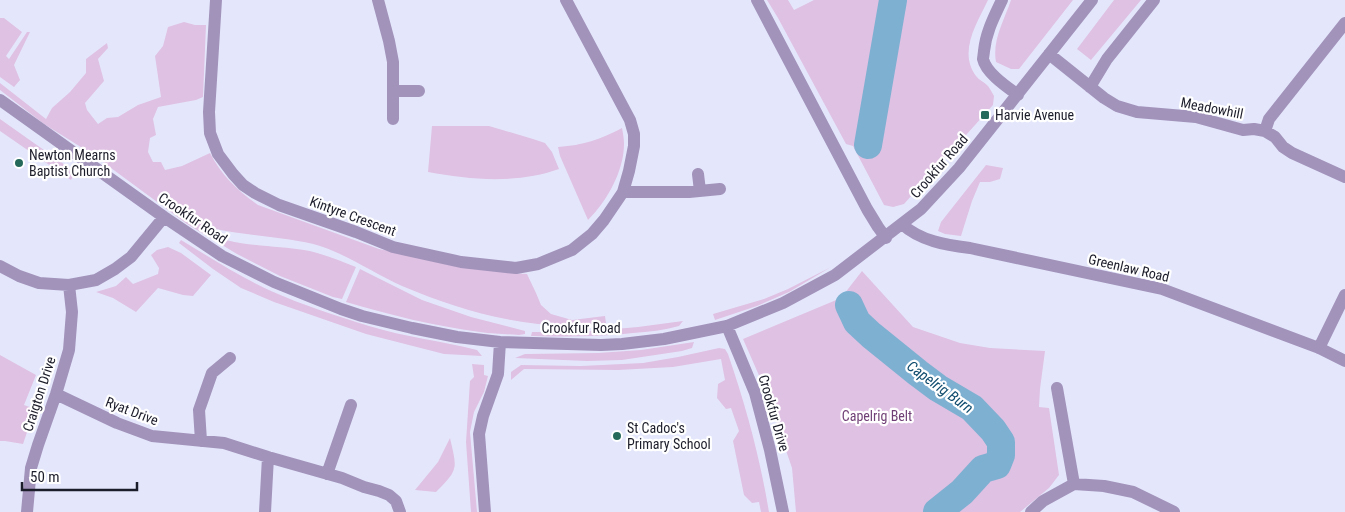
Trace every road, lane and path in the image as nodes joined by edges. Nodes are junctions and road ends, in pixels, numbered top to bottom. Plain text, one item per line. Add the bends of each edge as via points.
1 (216, 0) edge
2 (378, 0) edge
3 (566, 0) edge
4 (757, 0) edge
5 (1002, 0) edge
6 (1092, 0) edge
7 (1154, 0) edge
8 (1345, 23) edge
9 (1049, 54) junction
10 (1090, 87) junction
11 (392, 91) junction
12 (420, 91) dead end
13 (1018, 95) junction
14 (0, 100) edge
15 (393, 120) dead end
16 (1265, 131) junction
17 (698, 174) dead end
18 (1345, 177) edge
19 (720, 189) dead end
20 (700, 191) junction
21 (623, 192) junction
22 (164, 217) junction
23 (902, 224) junction
24 (886, 238) junction
25 (0, 266) edge
26 (69, 285) junction
27 (1345, 295) edge
28 (727, 326) junction
29 (500, 342) junction
30 (1319, 348) junction
31 (230, 358) dead end
32 (1345, 361) edge
33 (1057, 388) dead end
34 (56, 394) junction
35 (351, 405) dead end
36 (201, 442) junction
37 (268, 457) junction
38 (327, 474) junction
39 (1074, 484) junction
40 (27, 512) edge
41 (265, 512) edge
42 (400, 512) edge
43 (485, 512) edge
44 (783, 512) edge
45 (1031, 512) edge
46 (1174, 512) edge

1 - 21 street, Kintyre Crescent via 210,133 218,154 243,185 279,205 393,247 461,262 516,268 538,264 572,250 592,234
2 - 11 street via 390,41
3 - 21 street, Kintyre Crescent via 630,120 634,146
4 - 24 street via 867,210
5 - 13 street via 990,22 983,59 996,78
6 - 9 street, Crookfur Road
7 - 10 street via 1107,59
8 - 16 street via 1269,119
9 - 10 street, Meadowhill
9 - 13 street, Crookfur Road
10 - 16 street, Meadowhill via 1117,106 1137,112 1196,118 1243,130
11 - 12 street
11 - 15 street
13 - 23 street, Crookfur Road via 959,168 921,209
14 - 22 street, Crookfur Road
16 - 18 street via 1292,153
17 - 20 street
19 - 20 street
20 - 21 street
22 - 26 street via 115,270 96,280
22 - 29 street, Crookfur Road via 222,256 274,282 342,309 412,328
23 - 24 street, Crookfur Road
23 - 30 street, Greenlaw Road via 941,244 1162,289
24 - 28 street, Crookfur Road via 835,275 783,303
25 - 26 street via 39,283
26 - 34 street, Craigton Drive via 72,312 68,350
27 - 30 street
28 - 29 street, Crookfur Road via 622,344
28 - 44 street, Crookfur Drive via 756,393
29 - 43 street via 498,374 479,434
30 - 32 street, Greenlaw Road
31 - 36 street via 212,373 199,410
33 - 39 street
34 - 36 street, Ryat Drive via 152,436
34 - 40 street, Craigton Drive via 32,468
35 - 38 street
36 - 37 street, Ryat Drive via 224,443
37 - 38 street, Ryat Drive
37 - 41 street
38 - 42 street, Ryat Drive via 389,495 396,501
39 - 45 street via 1043,501
39 - 46 street via 1133,492

